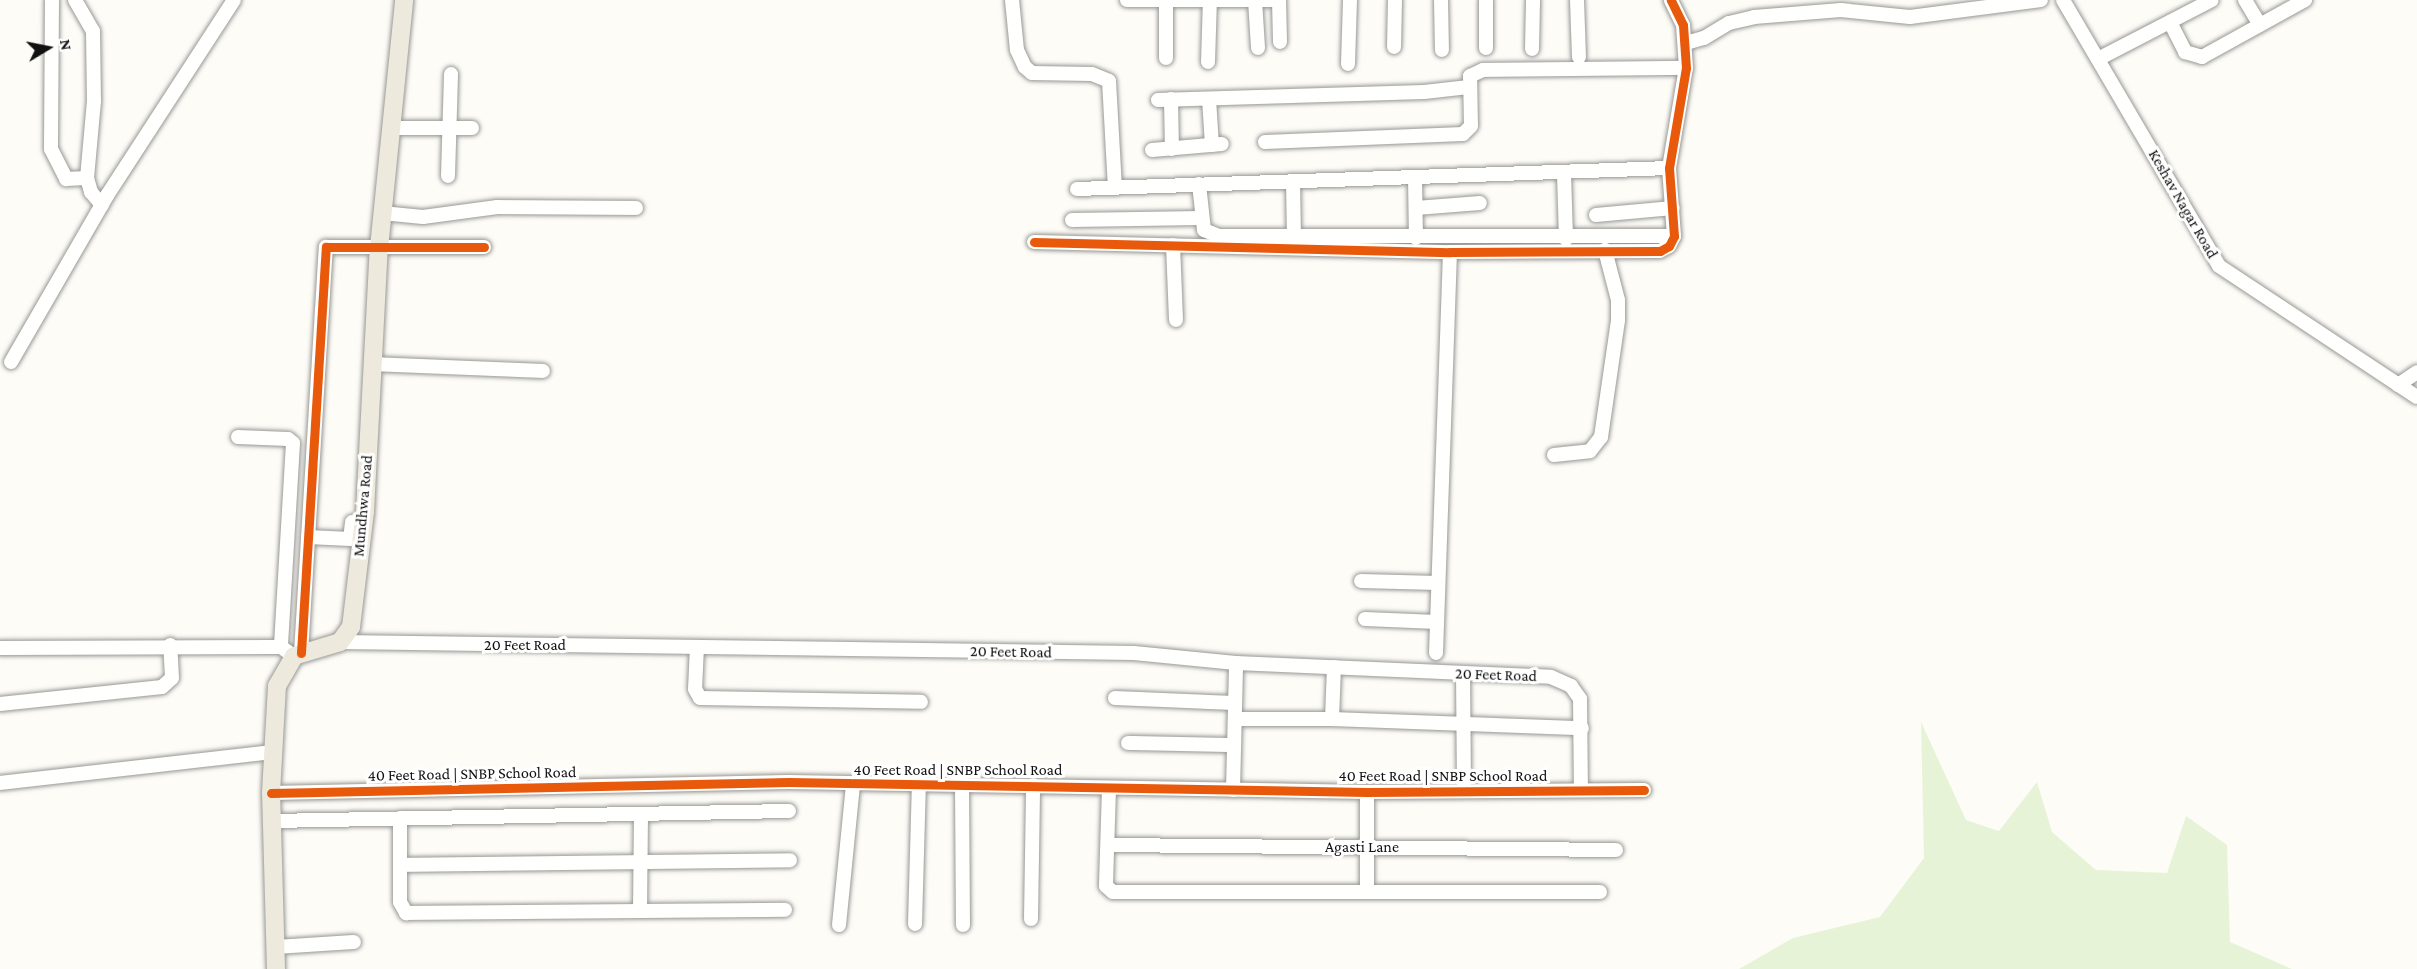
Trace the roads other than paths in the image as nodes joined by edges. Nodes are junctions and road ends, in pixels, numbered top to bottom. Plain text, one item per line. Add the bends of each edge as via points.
1 (52, 0) edge
2 (75, 0) edge
3 (234, 0) edge
4 (404, 0) edge
5 (1012, 0) edge
6 (1127, 0) edge
7 (1279, 0) edge
8 (1350, 0) edge
9 (1395, 0) edge
10 (1441, 0) edge
11 (1486, 0) edge
12 (1533, 0) edge
13 (1577, 0) edge
14 (1671, 0) edge
15 (2041, 0) edge
16 (2063, 0) edge
17 (2212, 0) edge
18 (2245, 0) edge
19 (2305, 0) edge
20 (1166, 1) edge
21 (1210, 1) edge
22 (1255, 1) edge
23 (2170, 22) junction
24 (2259, 25) junction
25 (1280, 42) dead end
26 (1686, 43) junction
27 (1394, 47) dead end
28 (1258, 48) dead end
29 (1486, 48) dead end
30 (1532, 49) dead end
31 (1442, 50) dead end
32 (1579, 57) dead end
33 (1167, 58) dead end
34 (2098, 59) junction
35 (1208, 62) dead end
36 (1348, 64) dead end
37 (1686, 68) junction
38 (451, 74) dead end
39 (1469, 87) junction
40 (1209, 99) junction
41 (391, 128) junction
42 (449, 128) junction
43 (472, 128) dead end
44 (1265, 142) dead end
45 (1172, 149) junction
46 (1152, 150) dead end
47 (1669, 168) junction
48 (1564, 174) junction
49 (448, 176) dead end
50 (1415, 177) junction
51 (87, 178) junction
52 (1293, 181) junction
53 (1199, 184) junction
54 (1115, 188) junction
55 (1077, 189) dead end
56 (1480, 203) dead end
57 (102, 205) junction
58 (636, 208) dead end
59 (1416, 208) junction
60 (1673, 208) junction
61 (382, 213) junction
62 (1596, 215) dead end
63 (1201, 218) junction
64 (1072, 220) dead end
65 (1674, 236) junction
66 (1294, 237) junction
67 (1416, 238) junction
68 (1566, 239) junction
69 (1034, 242) dead end
70 (1173, 245) junction
71 (484, 247) dead end
72 (379, 248) junction
73 (1605, 250) junction
74 (1450, 252) junction
75 (1176, 321) dead end
76 (11, 362) dead end
77 (372, 364) junction
78 (543, 371) dead end
79 (2417, 372) edge
80 (2398, 385) junction
81 (2417, 397) edge
82 (238, 437) dead end
83 (1554, 455) dead end
84 (352, 522) dead end
85 (308, 537) junction
86 (1361, 581) dead end
87 (1438, 583) junction
88 (1365, 619) dead end
89 (1437, 622) junction
90 (340, 642) junction
91 (170, 645) junction
92 (697, 647) junction
93 (0, 648) edge
94 (292, 652) junction
95 (1436, 653) dead end
96 (1236, 663) junction
97 (1334, 667) junction
98 (1463, 674) junction
99 (1115, 698) dead end
100 (921, 702) dead end
101 (0, 704) edge
102 (1235, 704) junction
103 (1235, 719) junction
104 (1332, 719) junction
105 (1463, 722) junction
106 (1582, 728) junction
107 (1128, 743) dead end
108 (1233, 745) junction
109 (272, 752) junction
110 (0, 783) edge
111 (919, 784) junction
112 (853, 785) junction
113 (1033, 785) junction
114 (962, 786) junction
115 (1109, 788) junction
116 (1233, 790) junction
117 (1581, 790) junction
118 (1644, 790) dead end
119 (1464, 791) junction
120 (1368, 792) junction
121 (271, 793) junction
122 (789, 811) dead end
123 (641, 814) junction
124 (400, 818) junction
125 (272, 821) junction
126 (1108, 845) junction
127 (1366, 847) junction
128 (1616, 850) dead end
129 (790, 860) dead end
130 (640, 862) junction
131 (400, 865) junction
132 (1367, 890) junction
133 (1600, 892) dead end
134 (640, 910) junction
135 (785, 910) dead end
136 (1031, 919) dead end
137 (915, 924) dead end
138 (840, 925) dead end
139 (963, 925) dead end
140 (354, 942) dead end
141 (275, 947) junction
142 (276, 969) edge

1 - 51 street via 51,149 66,179
2 - 51 street via 93,31 94,101
3 - 57 street
4 - 41 main road, Mundhwa Road
5 - 54 street via 1017,50 1032,73 1092,74 1109,81
6 - 20 street
7 - 22 street
7 - 25 street
8 - 36 street
9 - 27 street
10 - 31 street
11 - 29 street
12 - 30 street
13 - 32 street
14 - 26 street via 1683,25
15 - 26 street via 1910,17 1841,10 1754,16
16 - 34 street, Keshav Nagar Road
17 - 23 street
18 - 24 street
19 - 24 street
20 - 21 street
20 - 33 street
21 - 22 street
21 - 35 street
22 - 28 street
23 - 24 street via 2185,52 2195,58
23 - 34 street
26 - 37 street
34 - 80 street, Keshav Nagar Road via 2219,266
37 - 39 street via 1483,70 1474,72
37 - 47 street
38 - 42 street
39 - 40 street
39 - 44 street via 1471,126 1463,134
40 - 45 street via 1217,145
40 - 45 street via 1165,99
41 - 42 street
41 - 61 main road, Mundhwa Road
42 - 43 street
42 - 49 street
45 - 46 street
47 - 48 street
47 - 60 street
48 - 50 street
48 - 68 street
50 - 52 street
50 - 59 street
51 - 57 street via 91,192
52 - 53 street
52 - 66 street
53 - 54 street
53 - 63 street
54 - 55 street
56 - 59 street
57 - 76 street
58 - 61 street via 497,207 423,217
59 - 67 street
60 - 62 street
60 - 65 street
61 - 72 main road, Mundhwa Road
63 - 64 street
63 - 66 street via 1204,230 1212,235
65 - 68 street
65 - 73 street via 1669,246 1660,251
66 - 67 street
67 - 68 street
69 - 70 street
70 - 74 street
70 - 75 street
71 - 72 street
72 - 77 main road, Mundhwa Road
72 - 85 street via 326,247
73 - 74 street
73 - 83 street via 1618,300 1618,320 1601,437 1590,451
74 - 87 street
77 - 78 street
77 - 90 main road, Mundhwa Road via 365,511 351,627
79 - 80 street
80 - 81 street, Keshav Nagar Road
82 - 94 street via 288,439 293,443
84 - 85 street via 350,539
85 - 94 street
86 - 87 street
87 - 89 street
88 - 89 street
89 - 95 street
90 - 92 street, 20 Feet Road
90 - 94 main road
91 - 93 street
91 - 94 street
91 - 101 street via 172,678 162,687
92 - 96 street, 20 Feet Road via 1134,653
92 - 100 street via 695,688 700,698
94 - 109 main road via 277,686
96 - 97 street, 20 Feet Road
96 - 102 street
97 - 98 street, 20 Feet Road
97 - 104 street
98 - 105 street
98 - 106 street, 20 Feet Road via 1564,681 1580,699
99 - 102 street
102 - 103 street
103 - 104 street
103 - 108 street
104 - 105 street
105 - 106 street
105 - 119 street
106 - 117 street, 20 Feet Road
107 - 108 street
108 - 116 street
109 - 110 street
109 - 121 main road
111 - 112 street, 40 Feet Road | SNBP School Road
111 - 114 street, 40 Feet Road | SNBP School Road
111 - 137 street
112 - 121 street, 40 Feet Road | SNBP School Road via 778,782
112 - 138 street
113 - 114 street, 40 Feet Road | SNBP School Road
113 - 115 street, 40 Feet Road | SNBP School Road
113 - 136 street
114 - 139 street
115 - 116 street, 40 Feet Road | SNBP School Road
115 - 126 street
116 - 120 street, 40 Feet Road | SNBP School Road
117 - 118 street, 40 Feet Road | SNBP School Road
117 - 119 street, 40 Feet Road | SNBP School Road
119 - 120 street, 40 Feet Road | SNBP School Road
120 - 127 street
121 - 125 main road
122 - 123 street
123 - 124 street
123 - 130 street
124 - 125 street
124 - 131 street
125 - 141 main road
126 - 127 street, Agasti Lane
126 - 132 street via 1106,885 1113,892
127 - 128 street, Agasti Lane
127 - 132 street
129 - 130 street
130 - 131 street
130 - 134 street
131 - 134 street via 400,902 406,913
132 - 133 street
134 - 135 street
140 - 141 street
141 - 142 main road

